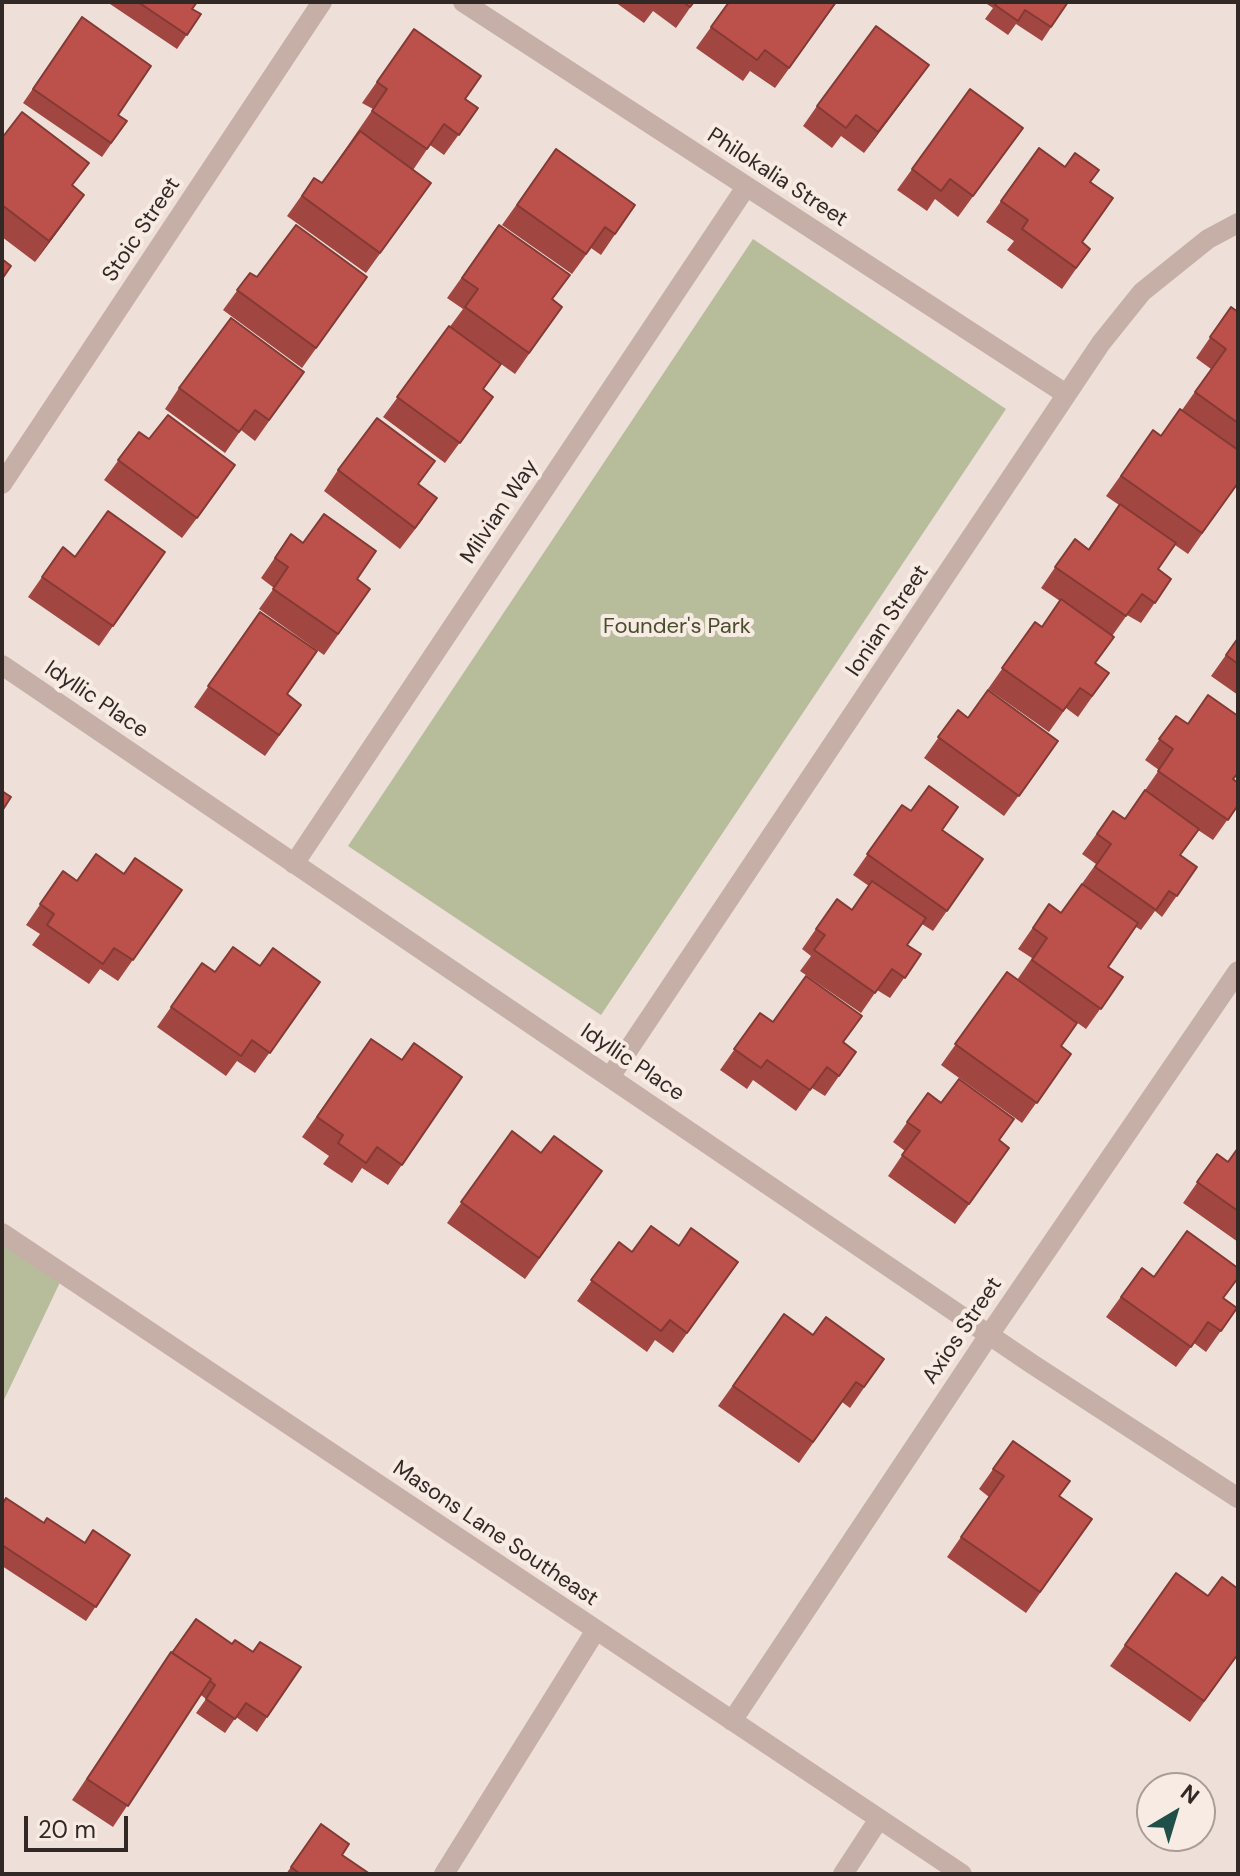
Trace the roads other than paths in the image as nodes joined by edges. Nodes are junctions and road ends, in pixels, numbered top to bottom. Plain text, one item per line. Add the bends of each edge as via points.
1 (322, 2) edge
2 (463, 2) edge
3 (746, 187) junction
4 (1238, 223) edge
5 (1066, 394) junction
6 (2, 484) edge
7 (2, 665) edge
8 (294, 864) junction
9 (1238, 971) edge
10 (610, 1077) junction
11 (2, 1233) edge
12 (989, 1335) junction
13 (1238, 1498) edge
14 (596, 1630) junction
15 (732, 1721) junction
16 (879, 1819) junction
17 (444, 1874) edge
18 (843, 1874) edge
19 (962, 1874) edge

1 - 6 street, Stoic Street
2 - 3 street, Philokalia Street
3 - 5 street, Philokalia Street
3 - 8 street, Milvian Way
4 - 5 street, Ionian Street via 1208,239 1142,292
5 - 10 street, Ionian Street
7 - 8 street, Idyllic Place
8 - 10 street, Idyllic Place
9 - 12 street, Axios Street
10 - 12 street, Idyllic Place
11 - 14 street, Masons Lane Southeast
12 - 13 street, Idyllic Place
12 - 15 street, Axios Street
14 - 15 street, Masons Lane Southeast
14 - 17 street
15 - 16 street, Masons Lane Southeast
16 - 18 street
16 - 19 street, Masons Lane Southeast

